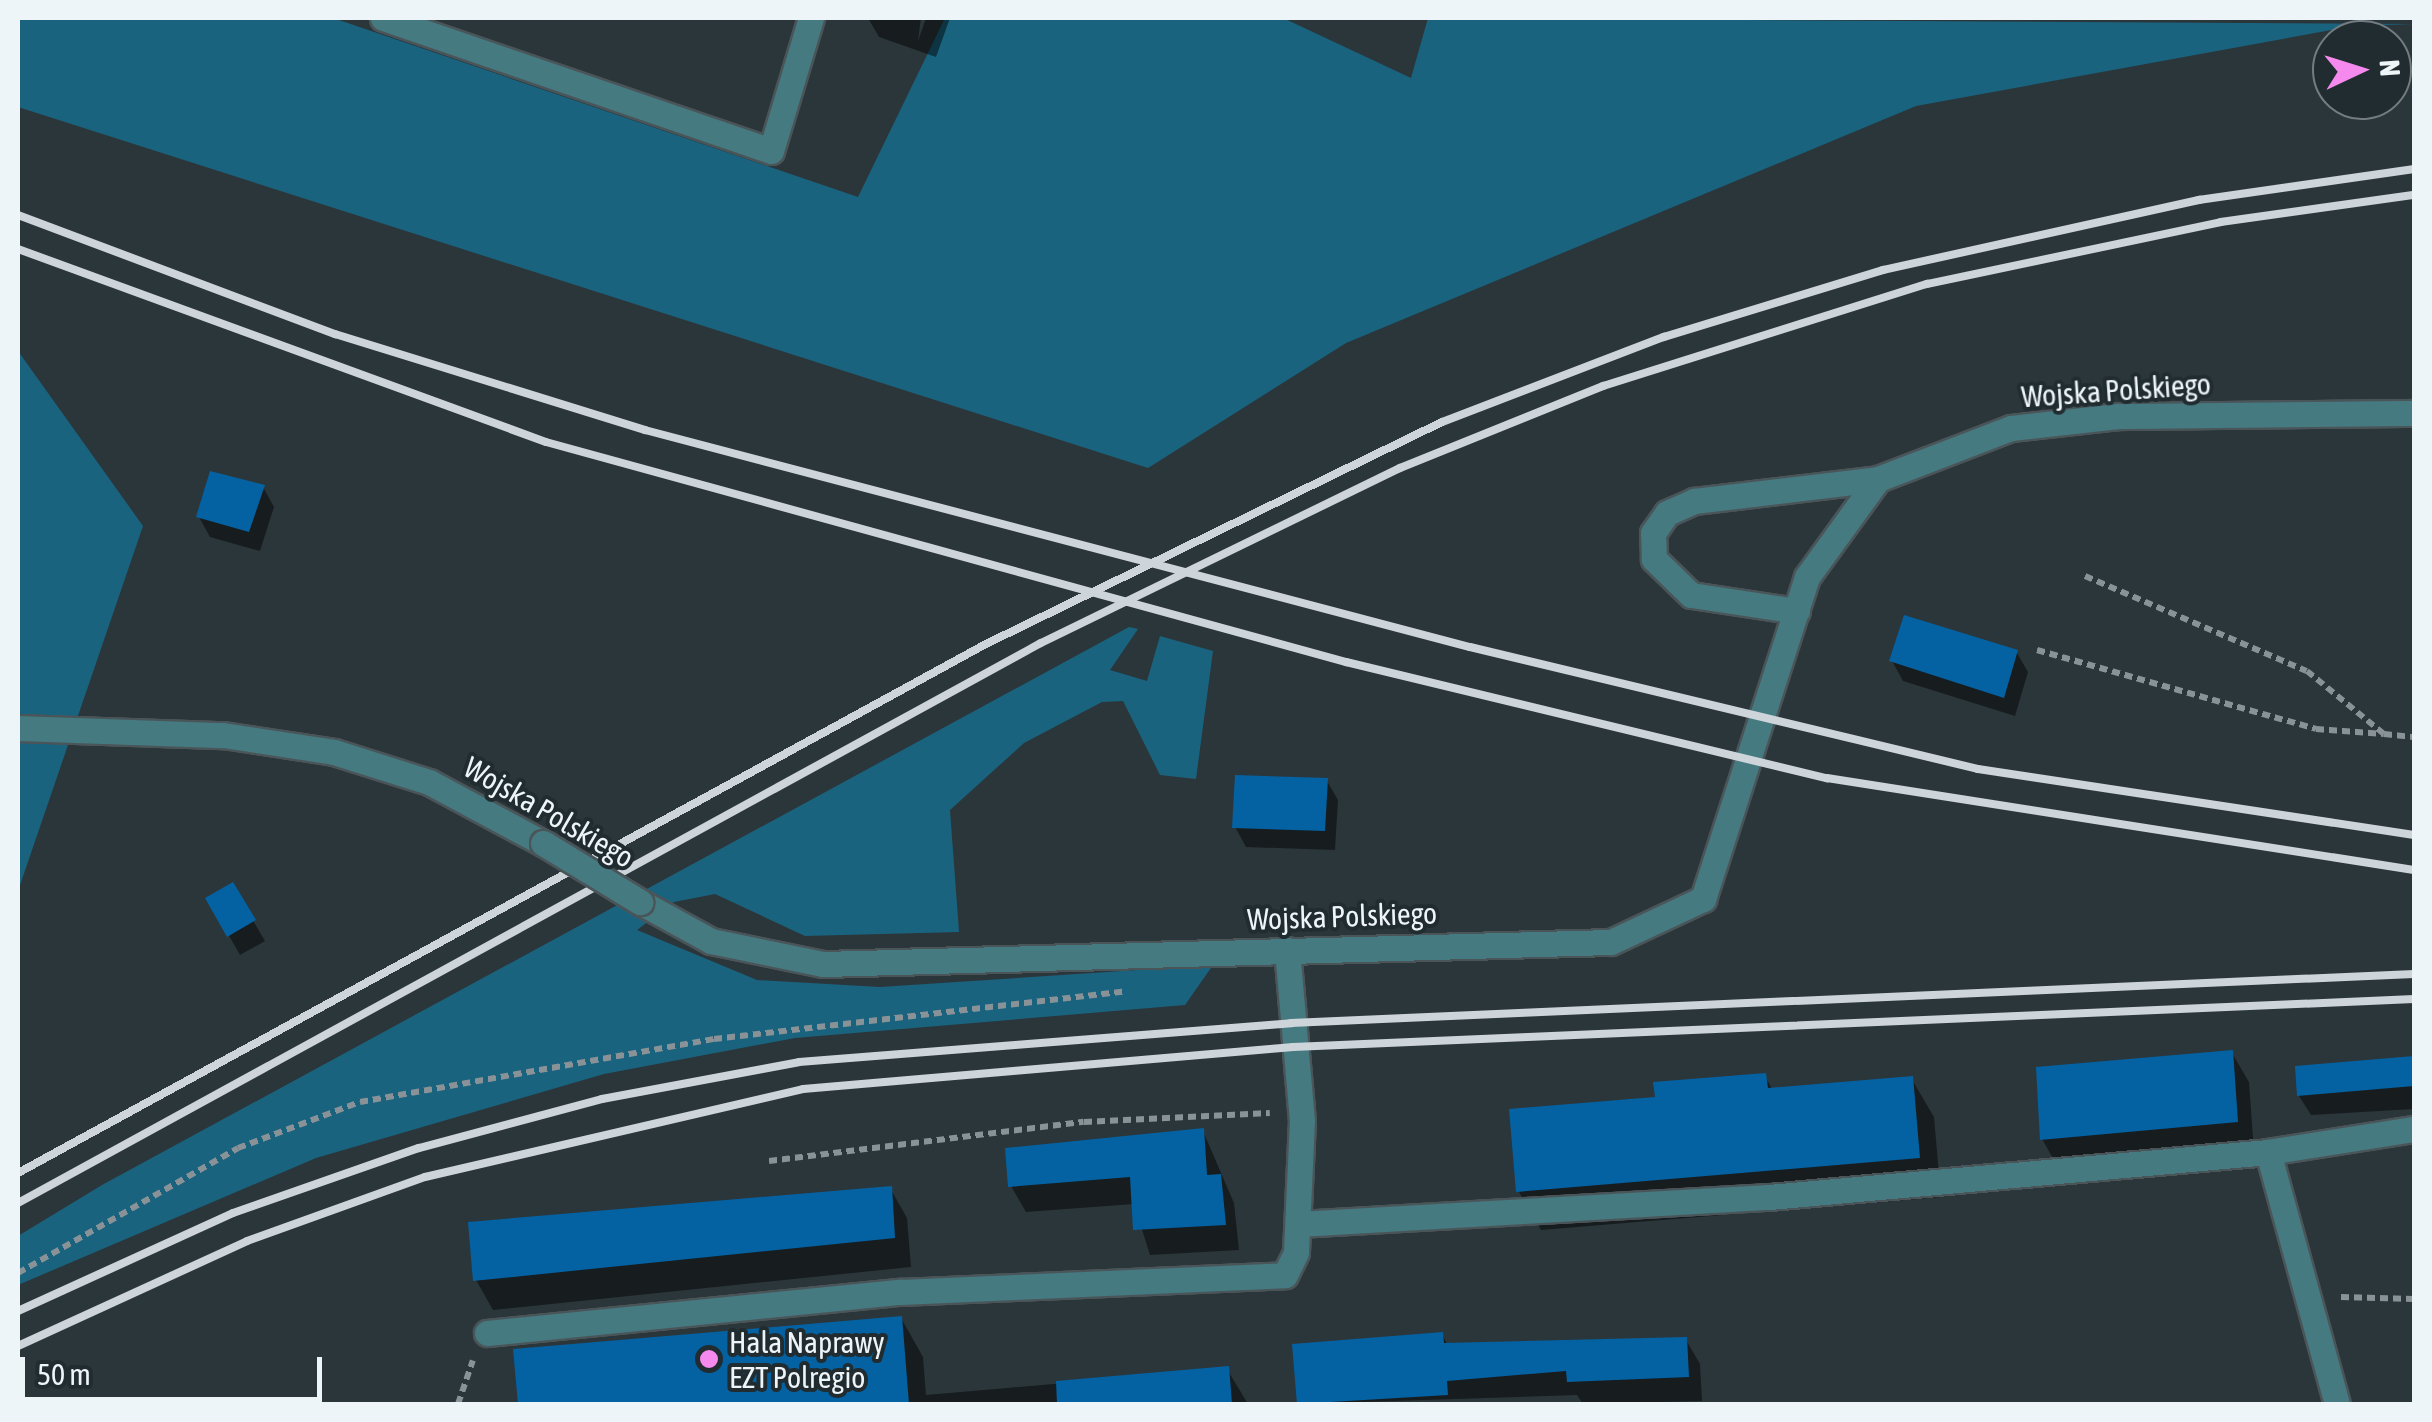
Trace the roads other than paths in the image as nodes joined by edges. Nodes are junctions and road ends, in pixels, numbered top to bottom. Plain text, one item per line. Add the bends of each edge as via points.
1 (383, 18) edge
2 (811, 18) edge
3 (2414, 413) edge
4 (1878, 479) junction
5 (1797, 610) junction
6 (18, 728) edge
7 (1287, 950) junction
8 (2414, 1129) edge
9 (2268, 1152) junction
10 (1298, 1224) junction
11 (487, 1333) road end
12 (2337, 1404) edge

1 - 2 street via 771,151
3 - 4 street, Wojska Polskiego via 2118,416 2011,428
4 - 5 street, Wojska Polskiego via 1807,576
4 - 5 street via 1694,501 1668,513 1653,533 1654,559 1691,595
5 - 7 street, Wojska Polskiego via 1703,899 1611,942
6 - 7 street, Wojska Polskiego, bridge via 223,735 334,752 429,782 712,941 824,964
7 - 10 street via 1300,1113
8 - 9 street
9 - 10 street via 1769,1197
9 - 12 street
10 - 11 street via 1285,1276 900,1292

